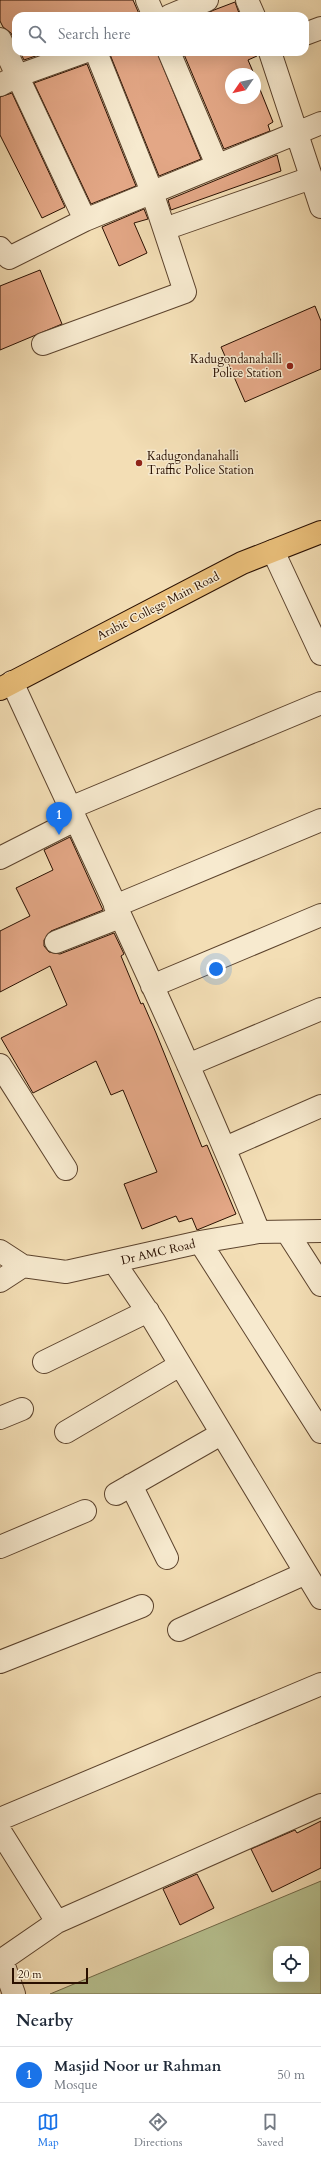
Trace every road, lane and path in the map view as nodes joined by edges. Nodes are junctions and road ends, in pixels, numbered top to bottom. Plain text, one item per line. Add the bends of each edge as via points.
1 (147, 0) edge
2 (208, 0) edge
3 (247, 0) edge
4 (152, 12) edge
5 (179, 12) edge
6 (252, 12) edge
7 (321, 28) edge
8 (309, 32) edge
9 (0, 39) edge
10 (73, 56) edge
11 (98, 56) edge
12 (171, 56) edge
13 (271, 56) edge
14 (9, 80) edge
15 (321, 123) edge
16 (295, 133) junction
17 (217, 165) junction
18 (311, 178) junction
19 (152, 192) junction
20 (321, 207) edge
21 (85, 220) junction
22 (176, 225) dead end
23 (0, 248) edge
24 (43, 344) dead end
25 (321, 532) edge
26 (273, 551) junction
27 (321, 654) edge
28 (6, 685) edge
29 (321, 703) edge
30 (72, 814) junction
31 (321, 820) edge
32 (0, 858) edge
33 (118, 912) junction
34 (321, 915) edge
35 (56, 942) dead end
36 (152, 986) junction
37 (321, 1009) edge
38 (0, 1065) edge
39 (188, 1065) junction
40 (321, 1106) edge
41 (225, 1148) junction
42 (66, 1170) dead end
43 (321, 1231) edge
44 (259, 1232) junction
45 (287, 1232) junction
46 (200, 1242) junction
47 (0, 1251) edge
48 (114, 1262) junction
49 (23, 1266) junction
50 (0, 1281) edge
51 (321, 1285) edge
52 (148, 1312) junction
53 (44, 1362) dead end
54 (180, 1365) junction
55 (22, 1409) dead end
56 (0, 1418) edge
57 (66, 1432) dead end
58 (321, 1432) edge
59 (221, 1434) junction
60 (85, 1511) dead end
61 (0, 1547) edge
62 (167, 1558) dead end
63 (306, 1573) junction
64 (321, 1598) edge
65 (142, 1606) dead end
66 (179, 1630) dead end
67 (0, 1662) edge
68 (321, 1684) edge
69 (321, 1805) edge
70 (0, 1819) edge
71 (0, 1831) edge
72 (57, 1922) junction
73 (1, 1961) edge
74 (14, 1994) edge

1 - 4 street
2 - 5 street
3 - 6 street
7 - 8 street
9 - 14 street
10 - 14 street
11 - 19 street
12 - 17 street
13 - 16 street
14 - 21 street
15 - 16 street
16 - 17 street
16 - 18 street
17 - 19 street
18 - 20 street
18 - 22 street
19 - 21 street
19 - 24 street via 185,292
21 - 23 street via 9,258
25 - 26 main road, Arabic College Main Road
26 - 27 street
26 - 28 main road, Arabic College Main Road via 242,563
28 - 30 street
29 - 30 street
30 - 32 street
30 - 33 street
31 - 33 street
33 - 35 street
33 - 36 street
34 - 36 street
36 - 39 street
37 - 39 street
38 - 42 street
39 - 41 street
40 - 41 street
41 - 44 street
43 - 45 street, Dr AMC Road
44 - 45 street, Dr AMC Road
44 - 46 street, Dr AMC Road
45 - 51 street
46 - 48 street, Dr AMC Road
46 - 58 street
47 - 49 street, Dr AMC Road
48 - 49 street, Dr AMC Road via 66,1272
48 - 52 street
49 - 50 street
52 - 53 street
52 - 54 street
54 - 57 street
54 - 59 street
55 - 56 street
59 - 62 street via 124,1489
59 - 63 street
60 - 61 street
63 - 64 street
63 - 66 street
65 - 67 street
68 - 70 street
69 - 72 street
71 - 72 street
72 - 73 street
73 - 74 street

